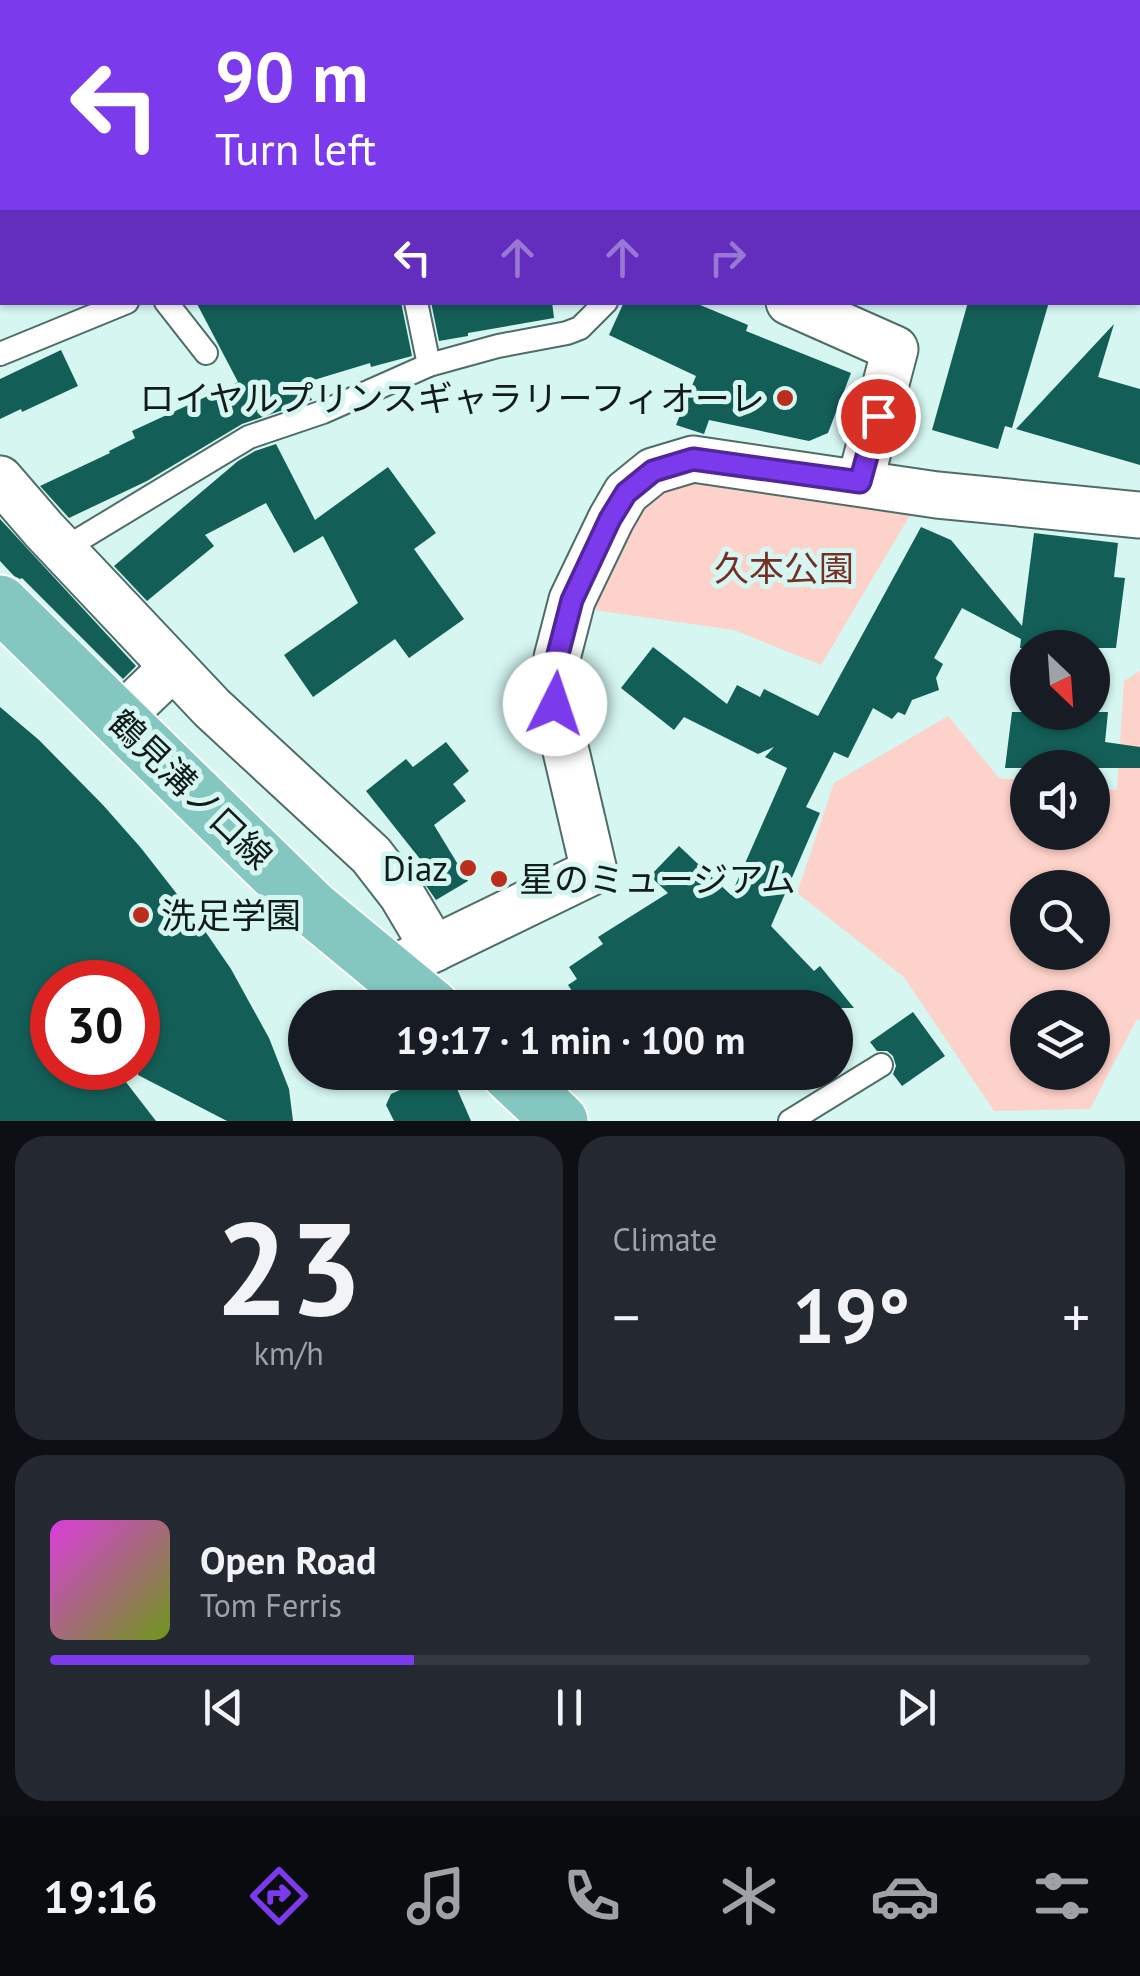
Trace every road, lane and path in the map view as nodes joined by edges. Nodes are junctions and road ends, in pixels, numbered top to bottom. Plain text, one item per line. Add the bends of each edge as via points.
1 (120, 305) edge
2 (168, 305) edge
3 (417, 305) edge
4 (603, 305) edge
5 (795, 305) edge
6 (206, 352) dead end
7 (0, 354) edge
8 (429, 365) junction
9 (0, 479) edge
10 (860, 482) junction
11 (1140, 515) edge
12 (62, 550) junction
13 (0, 603) edge
14 (173, 668) junction
15 (120, 719) junction
16 (411, 960) junction
17 (425, 990) edge
18 (881, 1064) dead end
19 (527, 1090) edge
20 (560, 1121) edge
21 (790, 1121) edge

1 - 7 lane
2 - 6 lane
3 - 8 lane
4 - 8 lane via 567,333
5 - 10 street via 895,349
8 - 12 lane via 249,437
9 - 12 street
10 - 11 street
10 - 16 street via 693,459 653,471 626,493 572,600 557,658 555,704 594,871
12 - 14 street
13 - 15 main road, 鶴見溝ノ口線
14 - 15 street
14 - 16 street via 372,855 402,895
15 - 16 main road, 鶴見溝ノ口線 via 312,908
16 - 17 main road, 鶴見溝ノ口線
18 - 21 lane
19 - 20 main road

